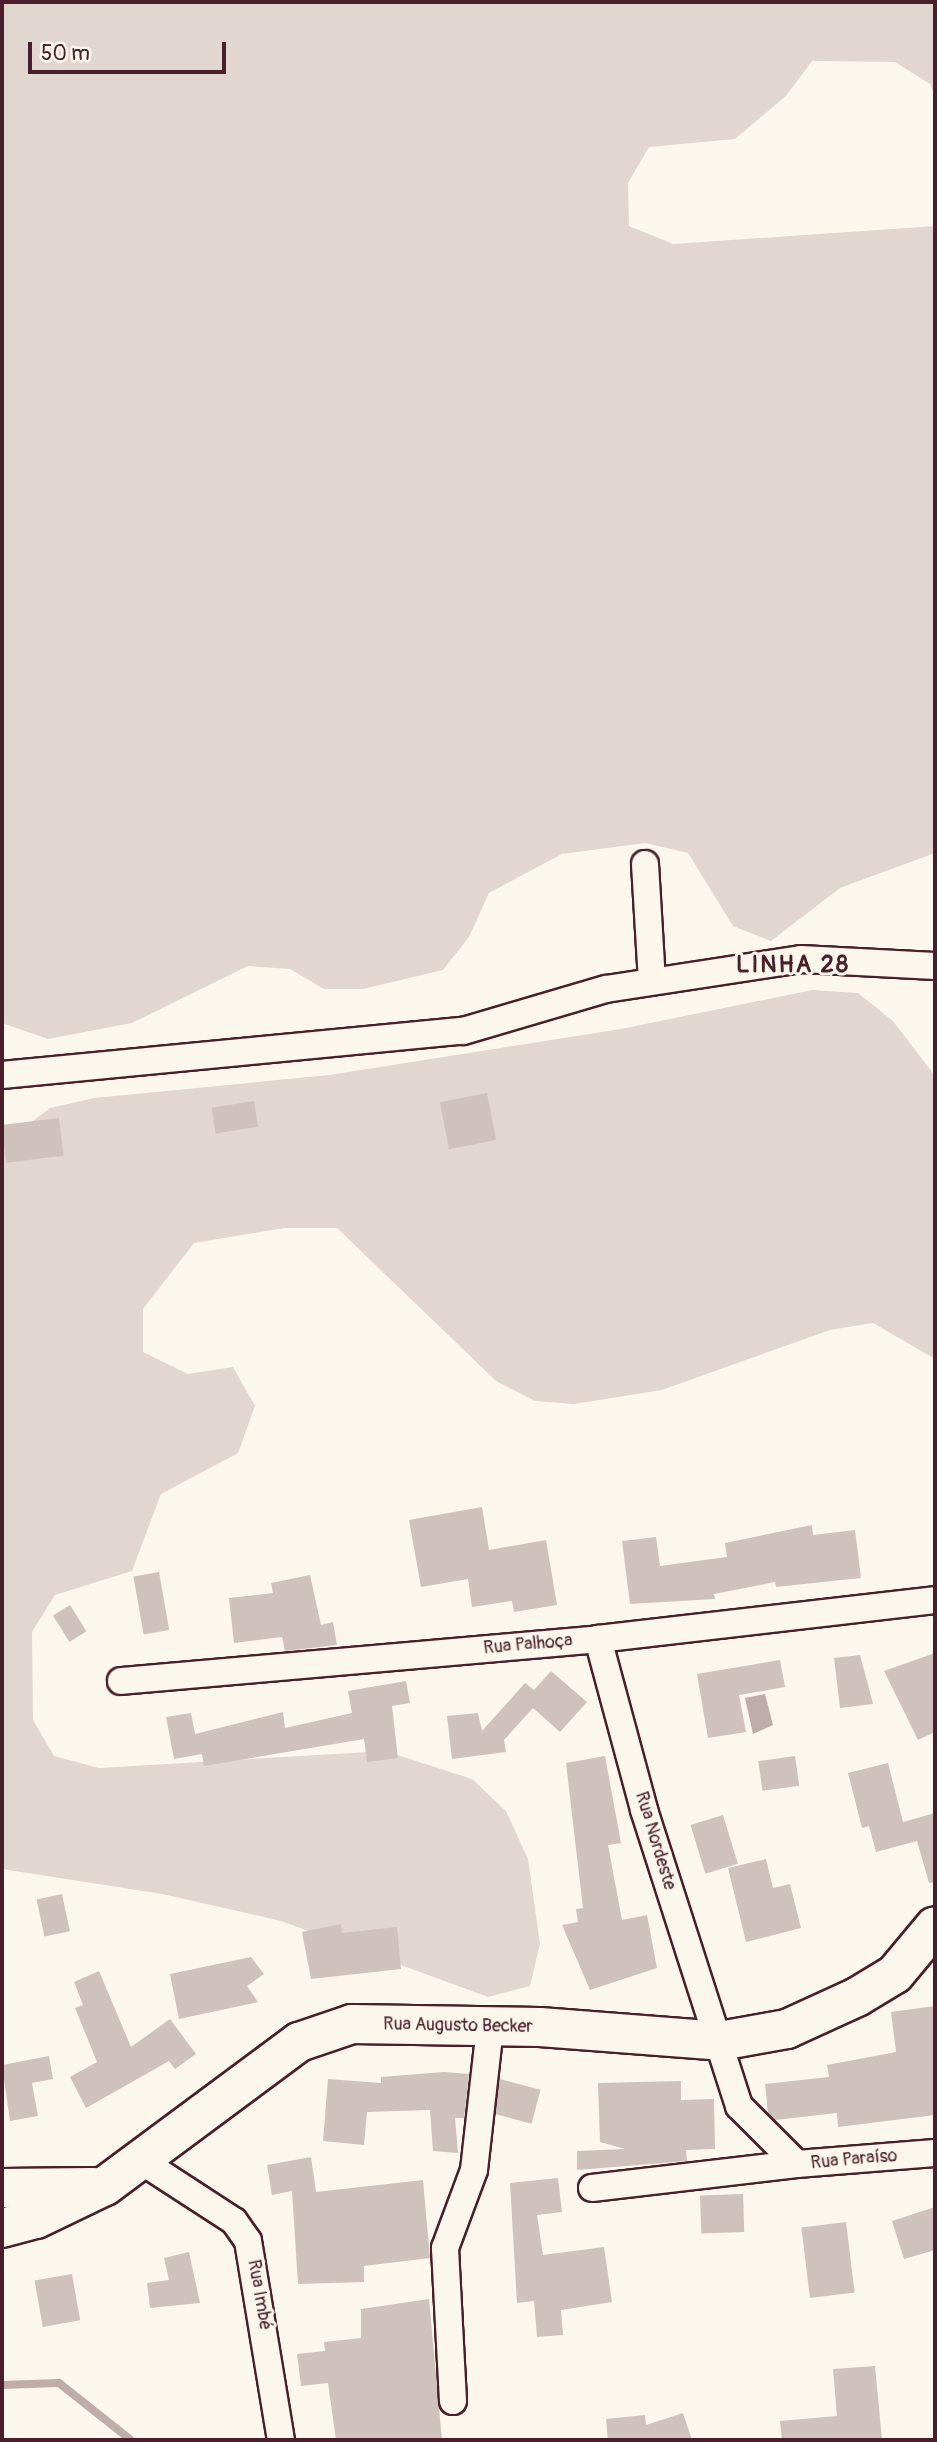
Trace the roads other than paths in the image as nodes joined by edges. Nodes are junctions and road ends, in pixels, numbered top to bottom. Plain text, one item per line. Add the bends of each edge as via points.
1 (645, 864) dead end
2 (935, 966) edge
3 (652, 981) junction
4 (2, 1075) edge
5 (935, 1600) edge
6 (598, 1639) junction
7 (121, 1681) dead end
8 (935, 1926) edge
9 (490, 2028) junction
10 (720, 2041) junction
11 (935, 2153) edge
12 (143, 2162) junction
13 (797, 2164) junction
14 (105, 2186) junction
15 (2, 2188) edge
16 (592, 2188) dead end
17 (2, 2228) edge
18 (453, 2400) dead end
19 (281, 2440) edge

1 - 3 street
2 - 3 street via 801,959
3 - 4 street via 463,1031
5 - 6 street, Rua Palhoça
6 - 7 street, Rua Palhoça
6 - 10 street, Rua Nordeste via 643,1810
8 - 10 main road, Rua Augusto Becker via 895,1974 857,1997 787,2029
9 - 10 main road, Rua Augusto Becker
9 - 12 main road, Rua Augusto Becker via 352,2024 299,2042
9 - 18 street via 474,2170 445,2248
10 - 13 street, Rua Paraíso via 739,2106
11 - 13 street, Rua Paraíso
12 - 14 main road, Rua Augusto Becker
12 - 19 street, Rua Imbé via 234,2221 248,2241
13 - 16 street
14 - 15 main road
14 - 17 main road, Rua Augusto Becker

